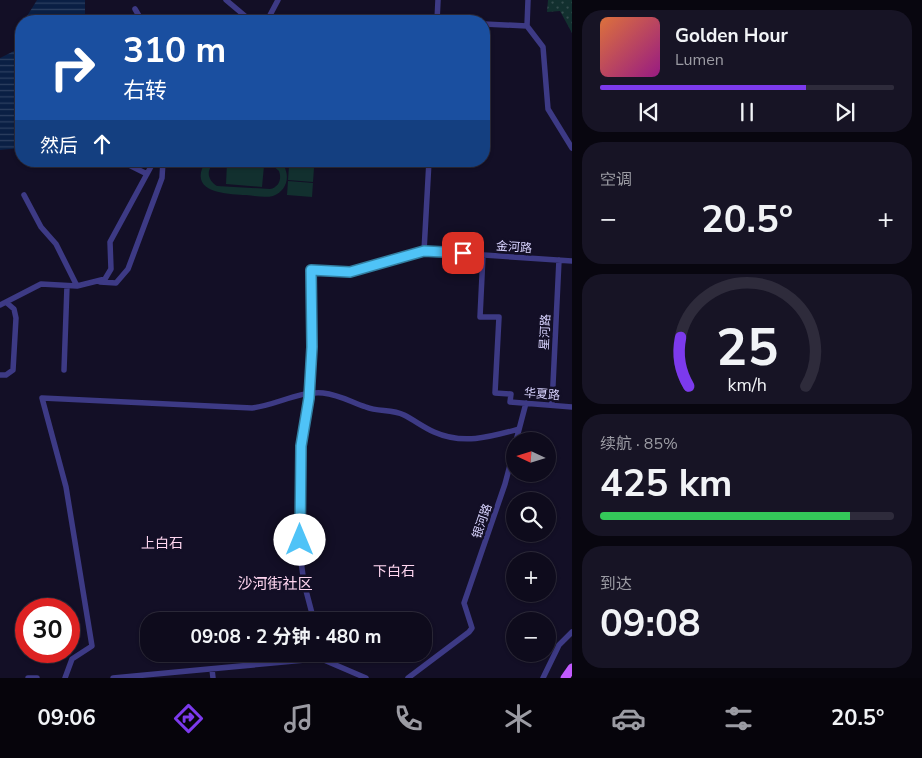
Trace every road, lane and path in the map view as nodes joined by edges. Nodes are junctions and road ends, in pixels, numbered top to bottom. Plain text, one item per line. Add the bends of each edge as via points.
1 (226, 0) edge
2 (278, 0) edge
3 (438, 0) edge
4 (528, 0) edge
5 (135, 10) dead end
6 (138, 15) edge
7 (244, 15) edge
8 (270, 15) edge
9 (437, 15) edge
10 (490, 24) edge
11 (527, 26) junction
12 (572, 148) edge
13 (133, 167) edge
14 (151, 167) edge
15 (163, 167) edge
16 (429, 167) edge
17 (147, 174) junction
18 (24, 195) dead end
19 (424, 251) junction
20 (483, 255) junction
21 (559, 260) junction
22 (572, 261) edge
23 (100, 282) junction
24 (67, 286) junction
25 (77, 286) junction
26 (3, 304) edge
27 (64, 370) dead end
28 (0, 375) edge
29 (309, 394) junction
30 (526, 403) junction
31 (552, 405) junction
32 (572, 406) edge
33 (519, 430) joint
34 (506, 480) edge
35 (312, 612) edge
36 (572, 632) edge
37 (273, 662) edge
38 (333, 662) edge
39 (212, 668) junction
40 (572, 668) edge
41 (28, 678) edge
42 (37, 678) edge
43 (65, 678) edge
44 (113, 678) edge
45 (213, 678) edge
46 (366, 678) edge
47 (408, 678) edge
48 (543, 678) edge
49 (565, 678) edge

1 - 7 street
2 - 8 street
3 - 9 street
4 - 11 street
5 - 6 street
10 - 11 street
11 - 12 street via 543,48 548,109
13 - 17 street
14 - 17 street
15 - 23 street via 162,178 128,269 116,283
16 - 19 street
17 - 23 street via 110,242 111,269
18 - 25 street via 41,227 56,244
19 - 20 street, 金河路
19 - 29 street, 金河路 via 350,272 311,270
20 - 21 street, 金河路
20 - 30 street, 华夏路 via 480,317 499,317 494,393 511,394 510,402
21 - 22 street, 金河路
21 - 31 street, 星河路
23 - 25 street
24 - 25 street
24 - 26 street via 41,284
24 - 27 street
26 - 28 street via 14,309 16,318 13,370
29 - 33 street via 337,395 369,408 396,412 432,431 463,440
29 - 35 street via 301,446 300,554
29 - 43 street via 252,408 42,398 66,487 92,646 72,658
30 - 31 street, 华夏路
30 - 33 street
31 - 32 street, 华夏路
34 - 47 street, 银河路 via 464,603 472,622 469,632
36 - 48 street via 559,645
37 - 39 street
38 - 46 street
39 - 44 street
39 - 45 street
40 - 49 main road
41 - 42 street

